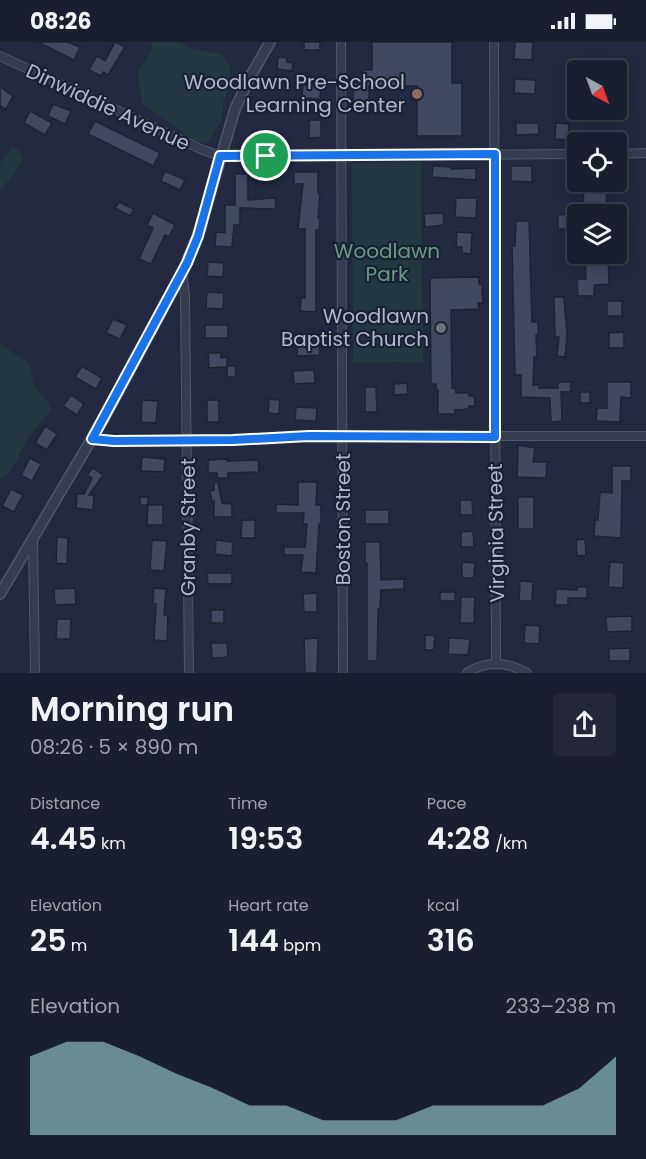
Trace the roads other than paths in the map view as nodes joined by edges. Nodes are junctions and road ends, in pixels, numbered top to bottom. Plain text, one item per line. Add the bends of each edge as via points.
1 (270, 42) edge
2 (341, 42) edge
3 (494, 42) edge
4 (0, 56) edge
5 (646, 153) edge
6 (495, 154) junction
7 (567, 154) edge
8 (627, 154) edge
9 (342, 155) junction
10 (220, 156) junction
11 (182, 273) junction
12 (342, 436) junction
13 (646, 436) edge
14 (495, 437) junction
15 (92, 439) junction
16 (188, 440) junction
17 (33, 539) junction
18 (4, 579) edge
19 (0, 594) edge
20 (496, 664) junction
21 (35, 673) edge
22 (189, 673) edge
23 (343, 673) edge
24 (467, 673) edge
25 (527, 673) edge

1 - 10 street via 235,109
2 - 9 street, Boston Street
3 - 6 street, Virginia Street
4 - 10 street, Dinwiddie Avenue
5 - 8 street
6 - 7 street, Dinwiddie Avenue
6 - 9 street, Dinwiddie Avenue
6 - 14 street, Virginia Street
9 - 10 street, Dinwiddie Avenue
9 - 12 street, Boston Street
10 - 11 street via 198,236
11 - 15 street
11 - 16 street, Granby Street
12 - 14 street
12 - 16 street
12 - 23 street, Boston Street
13 - 14 street
14 - 20 street, Virginia Street
15 - 16 street
15 - 17 street
16 - 22 street, Granby Street
17 - 18 street
17 - 21 street
18 - 19 street
20 - 24 street
20 - 25 street

